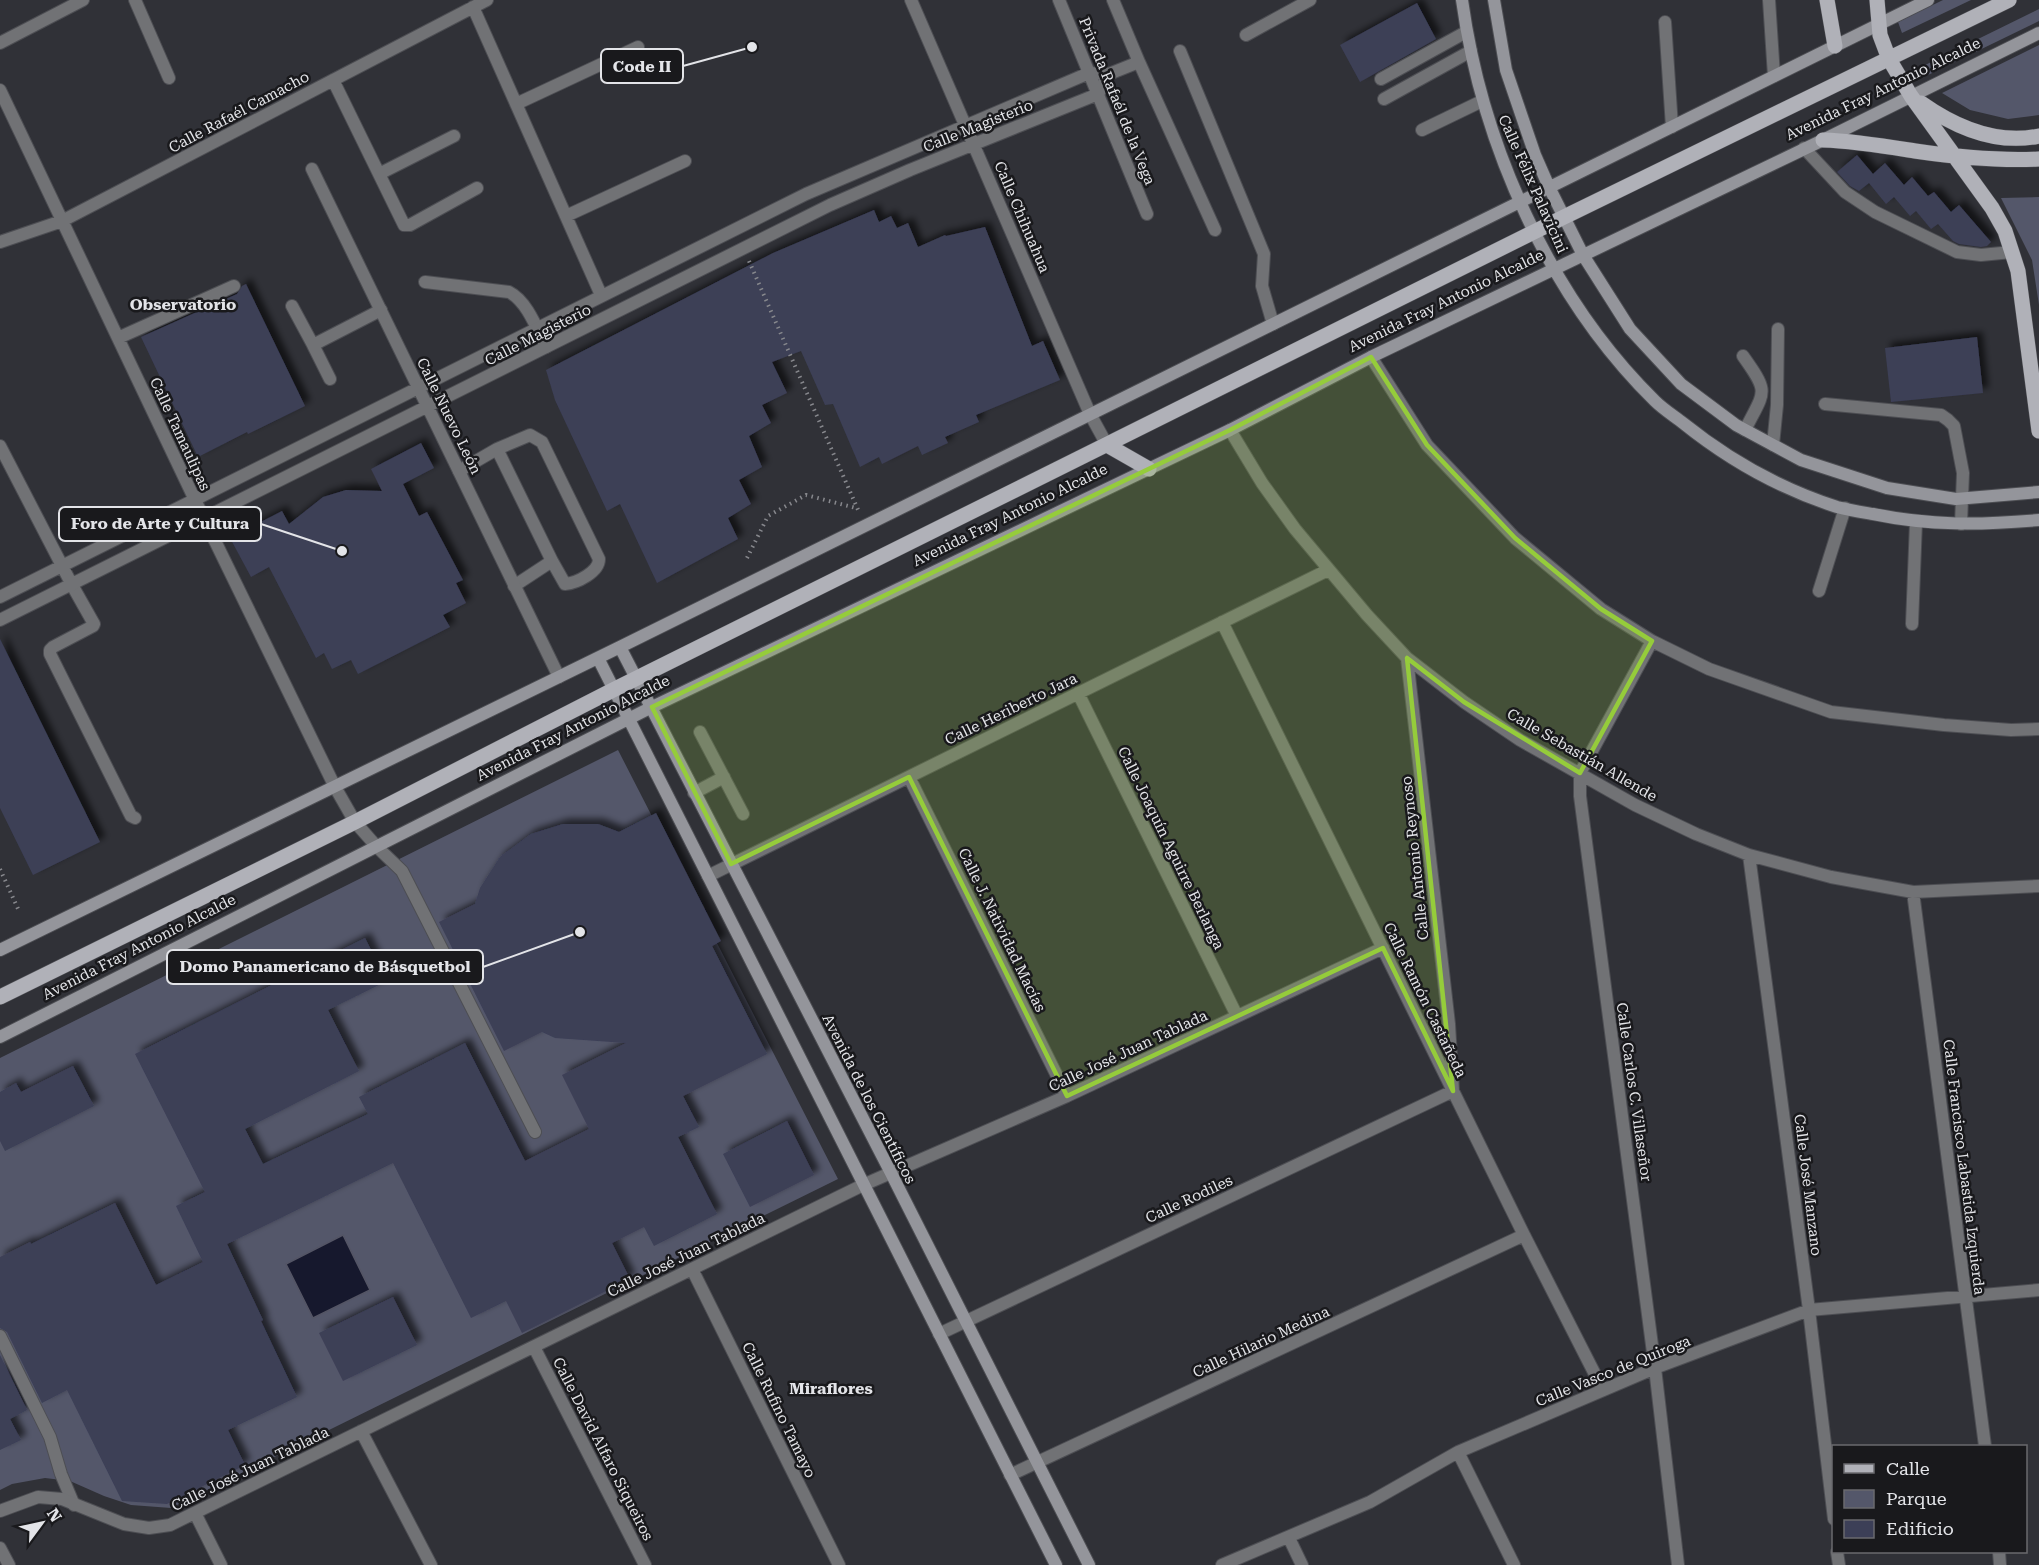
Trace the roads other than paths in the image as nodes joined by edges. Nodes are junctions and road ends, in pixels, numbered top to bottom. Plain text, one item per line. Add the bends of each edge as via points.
1 (83, 0) edge
2 (135, 0) edge
3 (487, 0) edge
4 (911, 0) edge
5 (1059, 0) edge
6 (1113, 0) edge
7 (1310, 0) edge
8 (1462, 0) edge
9 (1494, 0) edge
10 (1768, 0) edge
11 (1827, 0) edge
12 (1877, 0) edge
13 (1928, 0) edge
14 (2009, 0) edge
15 (473, 7) junction
16 (1665, 22) dead end
17 (1878, 25) junction
18 (1466, 32) junction
19 (2039, 33) edge
20 (1246, 35) dead end
21 (0, 43) edge
22 (1835, 46) junction
23 (638, 47) dead end
24 (1180, 51) dead end
25 (1471, 51) junction
26 (1889, 59) junction
27 (1138, 62) junction
28 (1089, 73) junction
29 (1109, 74) junction
30 (1774, 76) junction
31 (169, 78) dead end
32 (1382, 79) dead end
33 (333, 80) junction
34 (0, 90) edge
35 (1098, 94) junction
36 (1911, 96) junction
37 (1384, 99) dead end
38 (1482, 101) junction
39 (516, 104) junction
40 (966, 124) junction
41 (1672, 127) junction
42 (1422, 130) dead end
43 (454, 136) dead end
44 (2039, 136) edge
45 (1823, 140) junction
46 (974, 144) junction
47 (1804, 148) junction
48 (1954, 156) junction
49 (2039, 159) edge
50 (685, 161) dead end
51 (312, 169) dead end
52 (379, 174) junction
53 (1550, 187) junction
54 (477, 188) dead end
55 (1521, 201) junction
56 (1147, 214) dead end
57 (566, 216) junction
58 (1564, 218) junction
59 (62, 221) junction
60 (1215, 230) dead end
61 (1535, 232) junction
62 (0, 242) edge
63 (2012, 252) junction
64 (1583, 255) junction
65 (1554, 269) junction
66 (425, 282) dead end
67 (234, 286) dead end
68 (601, 295) junction
69 (292, 306) dead end
70 (381, 310) junction
71 (1273, 324) junction
72 (536, 327) junction
73 (1778, 329) dead end
74 (117, 338) junction
75 (313, 345) junction
76 (546, 347) junction
77 (1743, 356) dead end
78 (1371, 357) junction
79 (330, 379) dead end
80 (418, 386) junction
81 (1825, 404) dead end
82 (429, 407) junction
83 (1090, 414) junction
84 (1230, 430) junction
85 (1745, 430) junction
86 (2039, 431) edge
87 (1107, 445) junction
88 (1773, 445) junction
89 (0, 446) edge
90 (497, 450) junction
91 (1149, 469) junction
92 (459, 471) junction
93 (2039, 492) edge
94 (1963, 498) junction
95 (195, 500) junction
96 (1845, 508) junction
97 (204, 520) junction
98 (2039, 520) edge
99 (1916, 522) junction
100 (1961, 524) junction
101 (552, 561) junction
102 (62, 566) junction
103 (1328, 570) junction
104 (72, 585) junction
105 (514, 586) junction
106 (1819, 591) dead end
107 (0, 597) edge
108 (0, 620) edge
109 (1222, 622) junction
110 (1912, 624) dead end
111 (1652, 641) junction
112 (620, 647) junction
113 (598, 658) junction
114 (1407, 658) junction
115 (559, 677) junction
116 (637, 679) junction
117 (613, 690) junction
118 (1078, 693) junction
119 (652, 707) junction
120 (629, 719) junction
121 (2039, 729) edge
122 (700, 732) dead end
123 (1580, 773) junction
124 (724, 777) junction
125 (909, 777) junction
126 (335, 787) junction
127 (694, 793) junction
128 (743, 814) dead end
129 (135, 818) dead end
130 (355, 822) junction
131 (377, 847) junction
132 (1749, 855) junction
133 (731, 864) junction
134 (708, 876) junction
135 (2039, 886) edge
136 (1913, 892) junction
137 (1383, 948) junction
138 (0, 950) edge
139 (0, 997) edge
140 (1238, 1016) junction
141 (0, 1037) edge
142 (1453, 1091) junction
143 (1067, 1096) junction
144 (535, 1132) dead end
145 (891, 1173) junction
146 (863, 1185) junction
147 (1524, 1235) junction
148 (692, 1269) junction
149 (2039, 1290) edge
150 (1966, 1295) junction
151 (1809, 1310) junction
152 (964, 1322) junction
153 (939, 1334) junction
154 (0, 1336) edge
155 (534, 1347) junction
156 (1655, 1368) junction
157 (1603, 1390) junction
158 (361, 1431) junction
159 (1985, 1445) edge
160 (1458, 1452) junction
161 (1037, 1462) junction
162 (1010, 1475) junction
163 (74, 1504) junction
164 (1832, 1510) edge
165 (0, 1511) edge
166 (195, 1513) junction
167 (1289, 1538) junction
168 (0, 1548) edge
169 (9, 1565) edge
170 (221, 1565) edge
171 (431, 1565) edge
172 (645, 1565) edge
173 (840, 1565) edge
174 (1056, 1565) edge
175 (1089, 1565) edge
176 (1222, 1565) edge
177 (1302, 1565) edge
178 (1514, 1565) edge
179 (1678, 1565) edge

1 - 21 street
2 - 31 street
3 - 15 street, Calle Rafaél Camacho
4 - 40 street, Calle Chihuahua
5 - 28 street, Privada Rafaél de la Vega
6 - 27 street
7 - 20 street
8 - 18 street, Calle Félix Palavicini
9 - 53 street, Calle Félix Palavicini via 1506,70
10 - 30 street
11 - 22 main road
12 - 17 main road
13 - 17 street
14 - 26 main road, Avenida Fray Antonio Alcalde
15 - 33 street, Calle Rafaél Camacho
15 - 39 street
16 - 41 street
17 - 22 street
17 - 26 main road
18 - 25 street, Calle Félix Palavicini
18 - 32 street
19 - 36 street, Avenida Fray Antonio Alcalde
22 - 30 street
23 - 39 street
24 - 71 street via 1264,254 1262,286
25 - 37 street
25 - 38 street, Calle Félix Palavicini
26 - 36 main road
26 - 58 main road, Avenida Fray Antonio Alcalde
27 - 29 street
27 - 60 street
28 - 29 street
28 - 35 street, Privada Rafaél de la Vega
28 - 40 street, Calle Magisterio
29 - 35 street
30 - 41 street
33 - 52 street
33 - 59 street, Calle Rafaél Camacho
34 - 59 street, Calle Tamaulipas
35 - 46 street, Calle Magisterio
35 - 56 street, Privada Rafaél de la Vega
36 - 44 main road via 1965,129 2002,138
36 - 45 street, Avenida Fray Antonio Alcalde
36 - 48 main road
38 - 42 street
38 - 55 street, Calle Félix Palavicini
39 - 57 street
40 - 46 street, Calle Chihuahua
40 - 68 street, Calle Magisterio via 806,194
41 - 53 street
43 - 52 street
45 - 47 street, Avenida Fray Antonio Alcalde
45 - 48 main road
46 - 76 street, Calle Magisterio via 830,206
46 - 83 street, Calle Chihuahua
47 - 63 street via 1845,192 1875,212 1957,252
47 - 64 street, Avenida Fray Antonio Alcalde
48 - 49 main road
48 - 63 main road via 1992,208
50 - 57 street
51 - 70 street, Calle Nuevo León
52 - 54 street via 404,225
53 - 55 street
53 - 58 street, Calle Félix Palavicini
55 - 61 street, Calle Félix Palavicini
55 - 71 street
57 - 68 street
58 - 61 main road, Avenida Fray Antonio Alcalde
58 - 64 street, Calle Félix Palavicini
59 - 62 street, Calle Rafaél Camacho
59 - 74 street, Calle Tamaulipas
61 - 65 street, Calle Félix Palavicini
61 - 87 main road, Avenida Fray Antonio Alcalde
63 - 86 main road via 2018,271
64 - 65 street, Avenida Fray Antonio Alcalde
64 - 85 street, Calle Félix Palavicini via 1630,329 1681,384
65 - 78 street, Avenida Fray Antonio Alcalde
65 - 96 street, Calle Félix Palavicini via 1603,344 1656,402 1714,448 1764,477
66 - 72 street via 514,294
67 - 74 street
68 - 72 street, Calle Magisterio
69 - 75 street
70 - 75 street
70 - 80 street, Calle Nuevo León
71 - 83 street
72 - 76 street
72 - 80 street, Calle Magisterio
73 - 88 street
74 - 95 street, Calle Tamaulipas
75 - 79 street
76 - 82 street, Calle Magisterio
77 - 85 street via 1763,390
78 - 84 street, Avenida Fray Antonio Alcalde
78 - 111 street via 1427,445 1515,538 1601,609
80 - 82 street, Calle Nuevo León
80 - 95 street, Calle Magisterio
81 - 94 street via 1941,415 1954,426 1963,473
82 - 92 street, Calle Nuevo León
82 - 97 street, Calle Magisterio
83 - 87 street, Calle Chihuahua
83 - 112 street
84 - 91 street, Avenida Fray Antonio Alcalde
84 - 103 street, Calle Sebastián Allende via 1294,529
85 - 88 street, Calle Félix Palavicini
87 - 91 main road
87 - 116 main road, Avenida Fray Antonio Alcalde
88 - 94 street, Calle Félix Palavicini via 1801,460 1887,488
89 - 102 street
90 - 92 street
90 - 101 street
90 - 101 street via 530,435 542,442 599,565 565,584
91 - 119 street, Avenida Fray Antonio Alcalde
92 - 105 street, Calle Nuevo León
93 - 94 street, Calle Félix Palavicini
94 - 100 street
95 - 97 street, Calle Tamaulipas
95 - 102 street, Calle Magisterio
96 - 99 street, Calle Félix Palavicini
96 - 106 street
97 - 104 street, Calle Magisterio
97 - 126 street, Calle Tamaulipas
98 - 100 street, Calle Félix Palavicini
99 - 100 street, Calle Félix Palavicini
99 - 110 street
101 - 105 street
102 - 104 street
102 - 107 street, Calle Magisterio
103 - 109 street, Calle Heriberto Jara
103 - 114 street, Calle Sebastián Allende
104 - 108 street, Calle Magisterio
104 - 129 street via 94,624 53,647 50,654
105 - 115 street, Calle Nuevo León
109 - 118 street, Calle Heriberto Jara
109 - 137 street, Calle Ramón Castañeda
111 - 121 street via 1709,669 1831,712 1944,725
111 - 123 street
112 - 113 street
112 - 116 street, Avenida de los Científicos
113 - 115 street
113 - 117 street
114 - 123 street, Calle Sebastián Allende via 1520,740
114 - 142 street, Calle Antonio Reynoso via 1449,1024
115 - 126 street
116 - 117 main road, Avenida Fray Antonio Alcalde
116 - 119 street, Avenida de los Científicos
117 - 120 street
117 - 130 main road, Avenida Fray Antonio Alcalde
118 - 125 street, Calle Heriberto Jara
118 - 140 street, Calle Joaquín Aguirre Berlanga
119 - 120 street, Avenida Fray Antonio Alcalde
119 - 127 street, Avenida de los Científicos
120 - 131 street, Avenida Fray Antonio Alcalde
120 - 134 street
122 - 124 street
123 - 132 street, Calle Sebastián Allende via 1635,805
123 - 156 street, Calle Carlos C. Villaseñor
124 - 127 street
124 - 128 street
125 - 133 street, Calle Heriberto Jara
125 - 143 street, Calle J. Natividad Macías
126 - 130 street, Calle Tamaulipas
126 - 138 street
127 - 133 street, Avenida de los Científicos
130 - 131 street, Calle Tamaulipas
130 - 139 main road, Avenida Fray Antonio Alcalde
131 - 141 street, Avenida Fray Antonio Alcalde
131 - 144 street, Calle Tamaulipas via 402,871
132 - 136 street, Calle Sebastián Allende via 1831,878
132 - 151 street, Calle José Manzano
133 - 134 street, Calle Heriberto Jara
133 - 145 street, Avenida de los Científicos
134 - 146 street
135 - 136 street, Calle Sebastián Allende
136 - 150 street, Calle Francisco Labastida Izquierda
137 - 140 street, Calle José Juan Tablada
137 - 142 street, Calle Ramón Castañeda
140 - 143 street, Calle José Juan Tablada
142 - 147 street, Calle Ramón Castañeda
142 - 152 street, Calle Rodiles
143 - 145 street, Calle José Juan Tablada
145 - 146 street, Calle José Juan Tablada
145 - 152 street, Avenida de los Científicos
146 - 148 street, Calle José Juan Tablada
146 - 153 street
147 - 157 street, Calle Ramón Castañeda
147 - 161 street, Calle Hilario Medina
148 - 155 street, Calle José Juan Tablada
148 - 173 street, Calle Rufino Tamayo
149 - 150 street, Calle Vasco de Quiroga
150 - 151 street, Calle Vasco de Quiroga
150 - 159 street, Calle Francisco Labastida Izquierda
151 - 156 street, Calle Vasco de Quiroga
151 - 164 street, Calle José Manzano
152 - 153 street, Calle Rodiles
152 - 161 street, Avenida de los Científicos
153 - 162 street
154 - 163 street via 50,1437
155 - 158 street, Calle José Juan Tablada
155 - 172 street, Calle David Alfaro Siqueiros
156 - 157 street, Calle Vasco de Quiroga
156 - 179 street, Calle Carlos C. Villaseñor
157 - 160 street, Calle Vasco de Quiroga
158 - 166 street, Calle José Juan Tablada
158 - 171 street
160 - 167 street, Calle Vasco de Quiroga via 1370,1502
160 - 178 street
161 - 162 street, Calle Hilario Medina
161 - 175 street, Avenida de los Científicos
162 - 174 street
163 - 165 street, Calle José Juan Tablada via 38,1497
163 - 166 street, Calle José Juan Tablada via 124,1524 149,1528 170,1525
166 - 170 street
167 - 176 street, Calle Vasco de Quiroga
167 - 177 street
168 - 169 street

